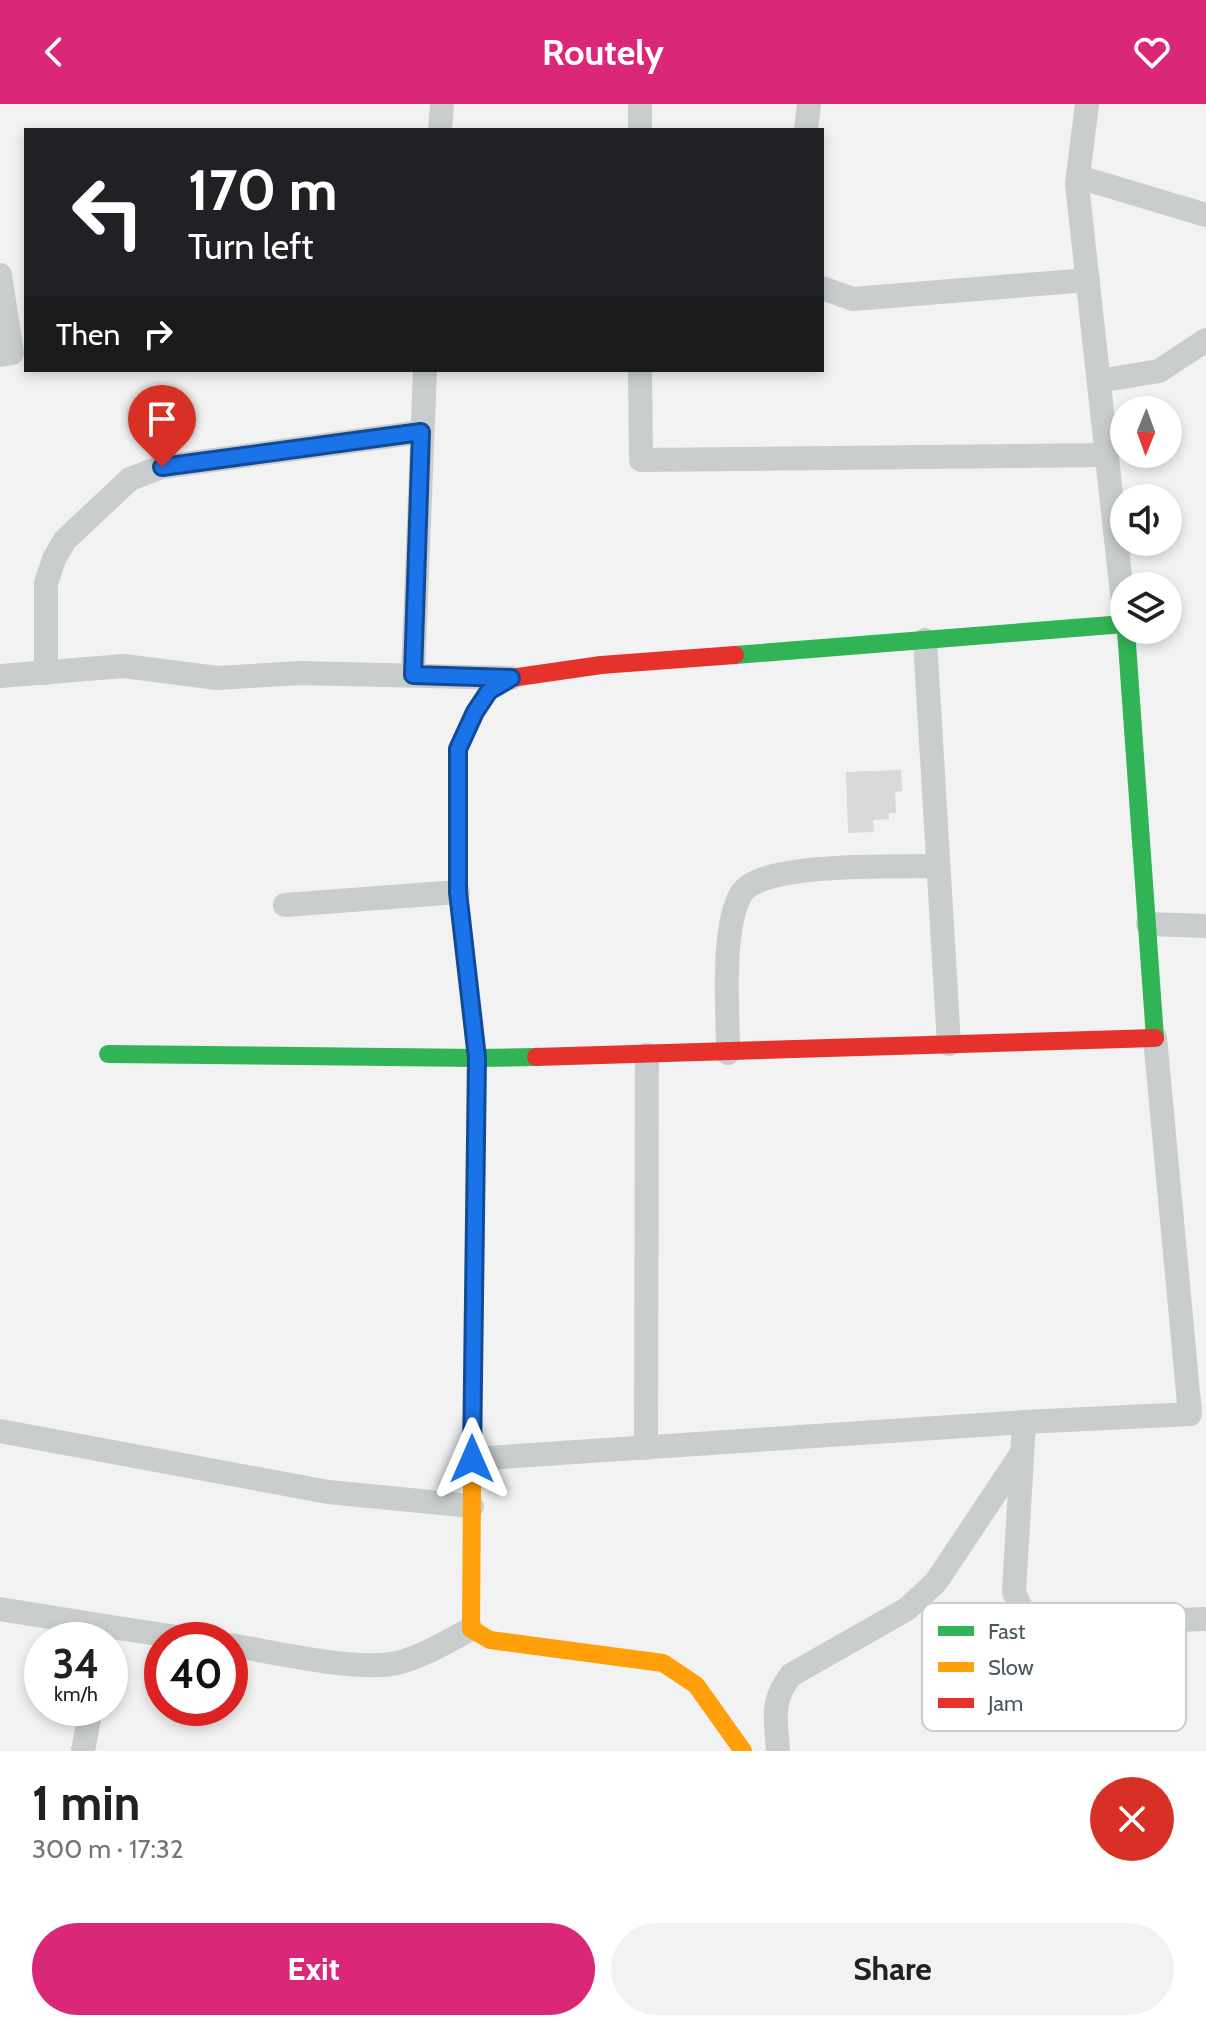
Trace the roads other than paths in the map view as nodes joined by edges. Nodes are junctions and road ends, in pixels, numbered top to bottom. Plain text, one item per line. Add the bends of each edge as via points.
1 (442, 104) edge
2 (640, 104) edge
3 (809, 104) edge
4 (1087, 104) edge
5 (440, 128) edge
6 (640, 128) edge
7 (806, 128) edge
8 (1079, 177) junction
9 (1206, 215) edge
10 (0, 275) edge
11 (1088, 280) junction
12 (824, 289) edge
13 (1206, 340) edge
14 (0, 355) edge
15 (425, 372) edge
16 (640, 372) edge
17 (1099, 381) junction
18 (421, 432) junction
19 (1107, 455) junction
20 (1120, 572) edge
21 (1110, 628) edge
22 (925, 640) junction
23 (1126, 644) edge
24 (46, 673) junction
25 (413, 675) junction
26 (0, 676) edge
27 (511, 678) junction
28 (938, 866) junction
29 (458, 892) junction
30 (285, 905) dead end
31 (1148, 924) junction
32 (1206, 926) edge
33 (1155, 1038) junction
34 (949, 1044) junction
35 (728, 1053) junction
36 (108, 1054) dead end
37 (647, 1055) junction
38 (477, 1058) junction
39 (1198, 1414) edge
40 (1024, 1422) junction
41 (0, 1431) edge
42 (646, 1448) junction
43 (1022, 1452) junction
44 (472, 1459) junction
45 (472, 1506) junction
46 (1019, 1603) edge
47 (0, 1609) edge
48 (1206, 1619) edge
49 (1186, 1620) edge
50 (56, 1622) edge
51 (471, 1629) junction
52 (248, 1648) edge
53 (88, 1726) edge
54 (83, 1751) edge
55 (743, 1751) edge
56 (778, 1751) edge

1 - 5 street
2 - 6 street
3 - 7 street
4 - 8 street
8 - 9 street
8 - 11 street
10 - 14 street via 12,353
11 - 12 street via 853,299
11 - 17 street
13 - 17 street via 1159,371
15 - 18 street
16 - 19 street via 641,460
17 - 19 street
18 - 24 street via 162,467 130,479 65,540 54,559 46,583
18 - 25 street
19 - 20 street
21 - 22 street
22 - 27 street via 601,665
22 - 28 street
23 - 31 street
24 - 25 street via 124,666 217,678
24 - 26 street
25 - 27 street
27 - 29 street via 489,691 458,749
28 - 34 street
28 - 35 street via 786,872 753,882 742,893 730,925
29 - 30 street
29 - 38 street
31 - 32 street
31 - 33 street
33 - 34 street
33 - 39 street
34 - 35 street
35 - 37 street
36 - 38 street
37 - 38 street
37 - 42 street
38 - 44 street
39 - 40 street
40 - 42 street
40 - 43 street
41 - 45 street via 328,1492
42 - 44 street
43 - 46 street via 1014,1592
43 - 56 street via 936,1582 907,1609 791,1675 779,1690 775,1707
44 - 45 street
45 - 51 street
47 - 50 street
48 - 49 street
51 - 52 street via 393,1664 342,1663
51 - 55 street via 490,1640 663,1663 696,1685
53 - 54 street

